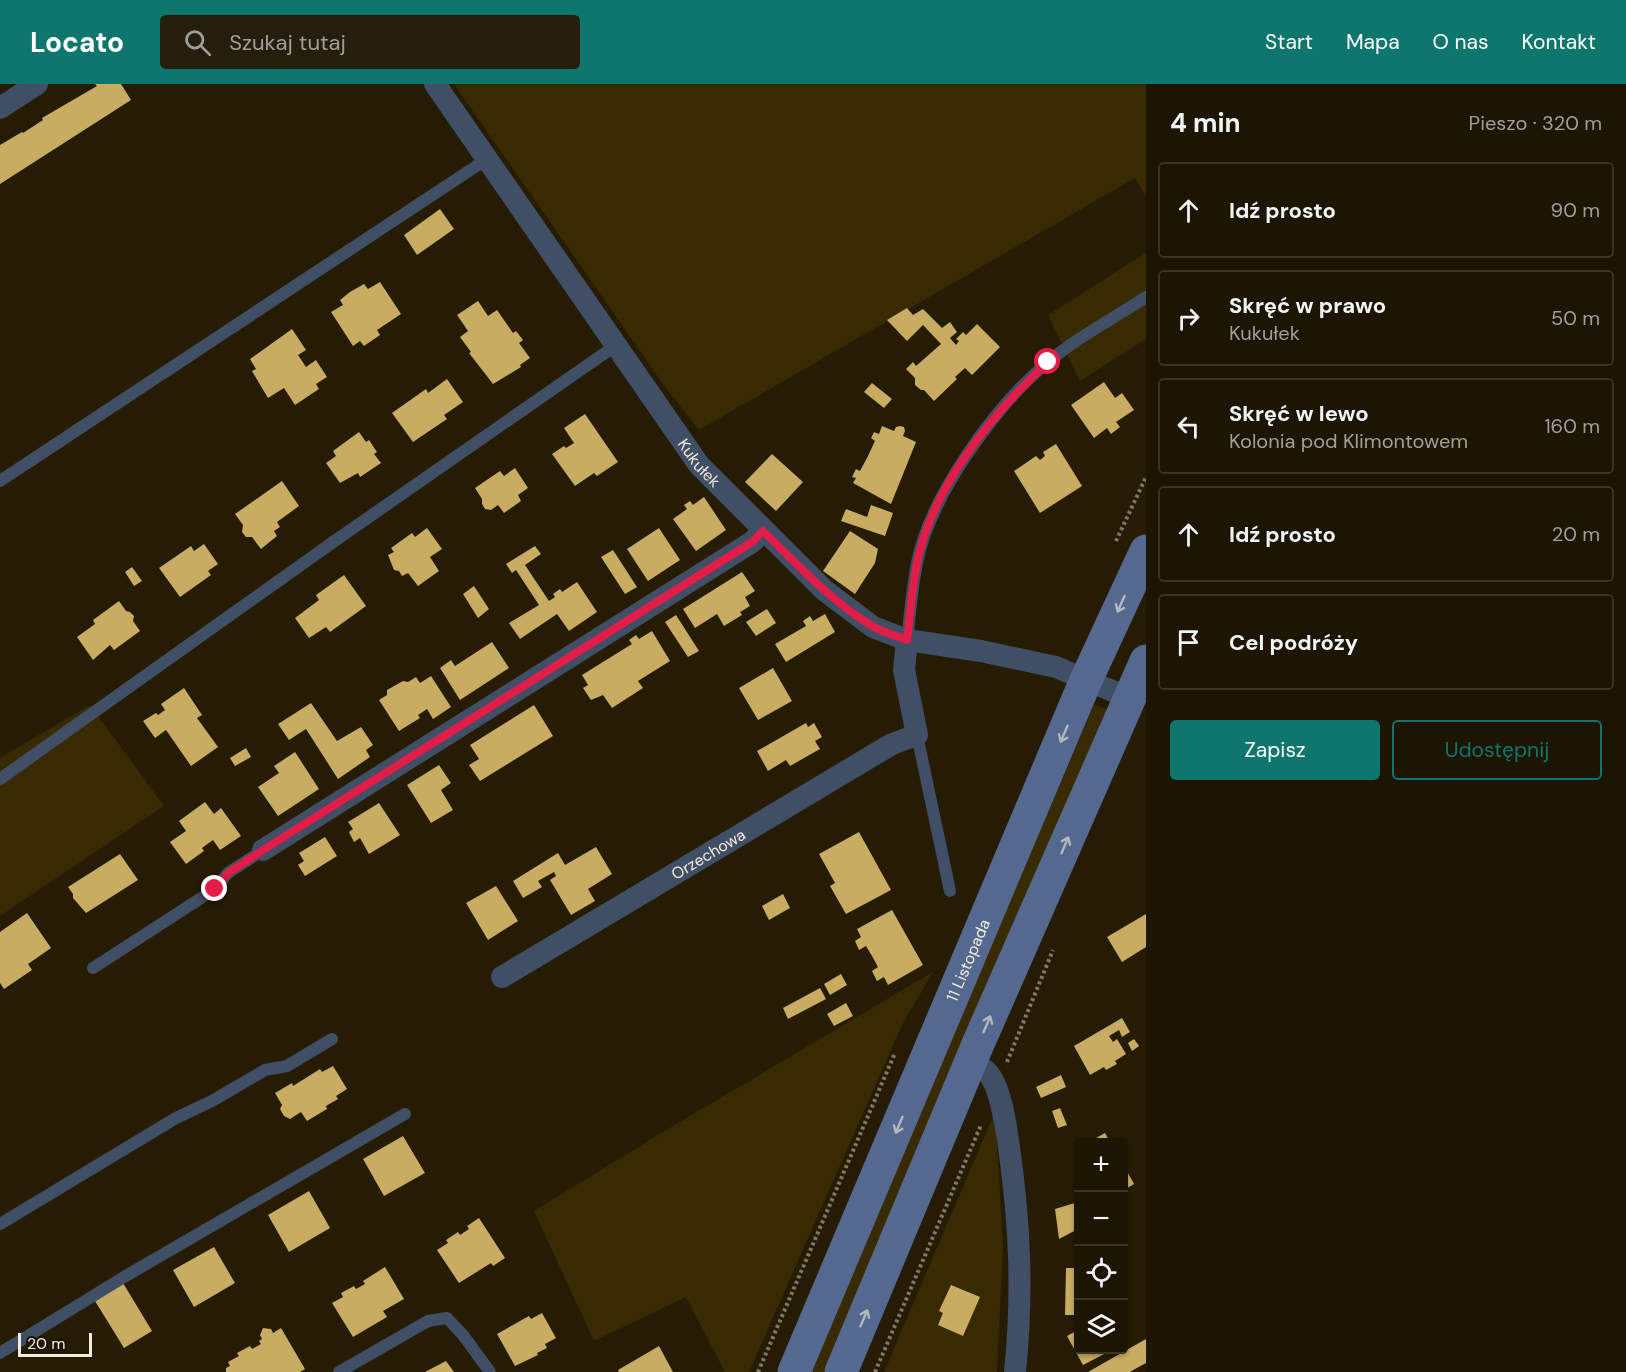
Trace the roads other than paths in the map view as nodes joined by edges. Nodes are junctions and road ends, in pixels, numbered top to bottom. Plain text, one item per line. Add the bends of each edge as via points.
1 (37, 84) edge
2 (435, 84) edge
3 (0, 108) edge
4 (487, 159) junction
5 (1146, 297) edge
6 (615, 346) junction
7 (0, 481) edge
8 (763, 531) junction
9 (1146, 551) edge
10 (907, 640) junction
11 (1146, 661) edge
12 (1086, 680) junction
13 (1129, 698) junction
14 (917, 735) junction
15 (0, 779) edge
16 (263, 850) joint
17 (950, 891) dead end
18 (93, 968) dead end
19 (502, 977) dead end
20 (332, 1040) dead end
21 (972, 1062) junction
22 (405, 1114) dead end
23 (0, 1224) edge
24 (0, 1353) edge
25 (339, 1372) edge
26 (490, 1372) edge
27 (794, 1372) edge
28 (841, 1372) edge
29 (1015, 1372) edge

1 - 3 street
2 - 4 street, Kukułek
4 - 6 street, Kukułek
4 - 7 lane
5 - 10 lane via 1048,362 981,434 954,474 929,523 917,562
6 - 8 street, Kukułek via 699,465
6 - 15 lane
8 - 10 street, Kukułek via 842,605 873,627
8 - 16 street via 752,542
9 -> 12 main road, 11 Listopada
10 - 12 street, Kukułek via 1025,660 1056,667
10 - 14 street via 904,670
11 - 13 main road
12 - 13 street, Kukułek
12 -> 27 main road, 11 Listopada
21 -> 13 main road
14 - 17 lane
14 - 19 street, Orzechowa via 892,744
16 - 18 lane via 228,873 215,889
20 - 23 lane via 287,1066 265,1070 176,1118
28 -> 21 main road
21 - 29 street via 988,1073 1004,1109 1020,1253
22 - 24 lane
25 - 26 lane via 428,1320 447,1318

